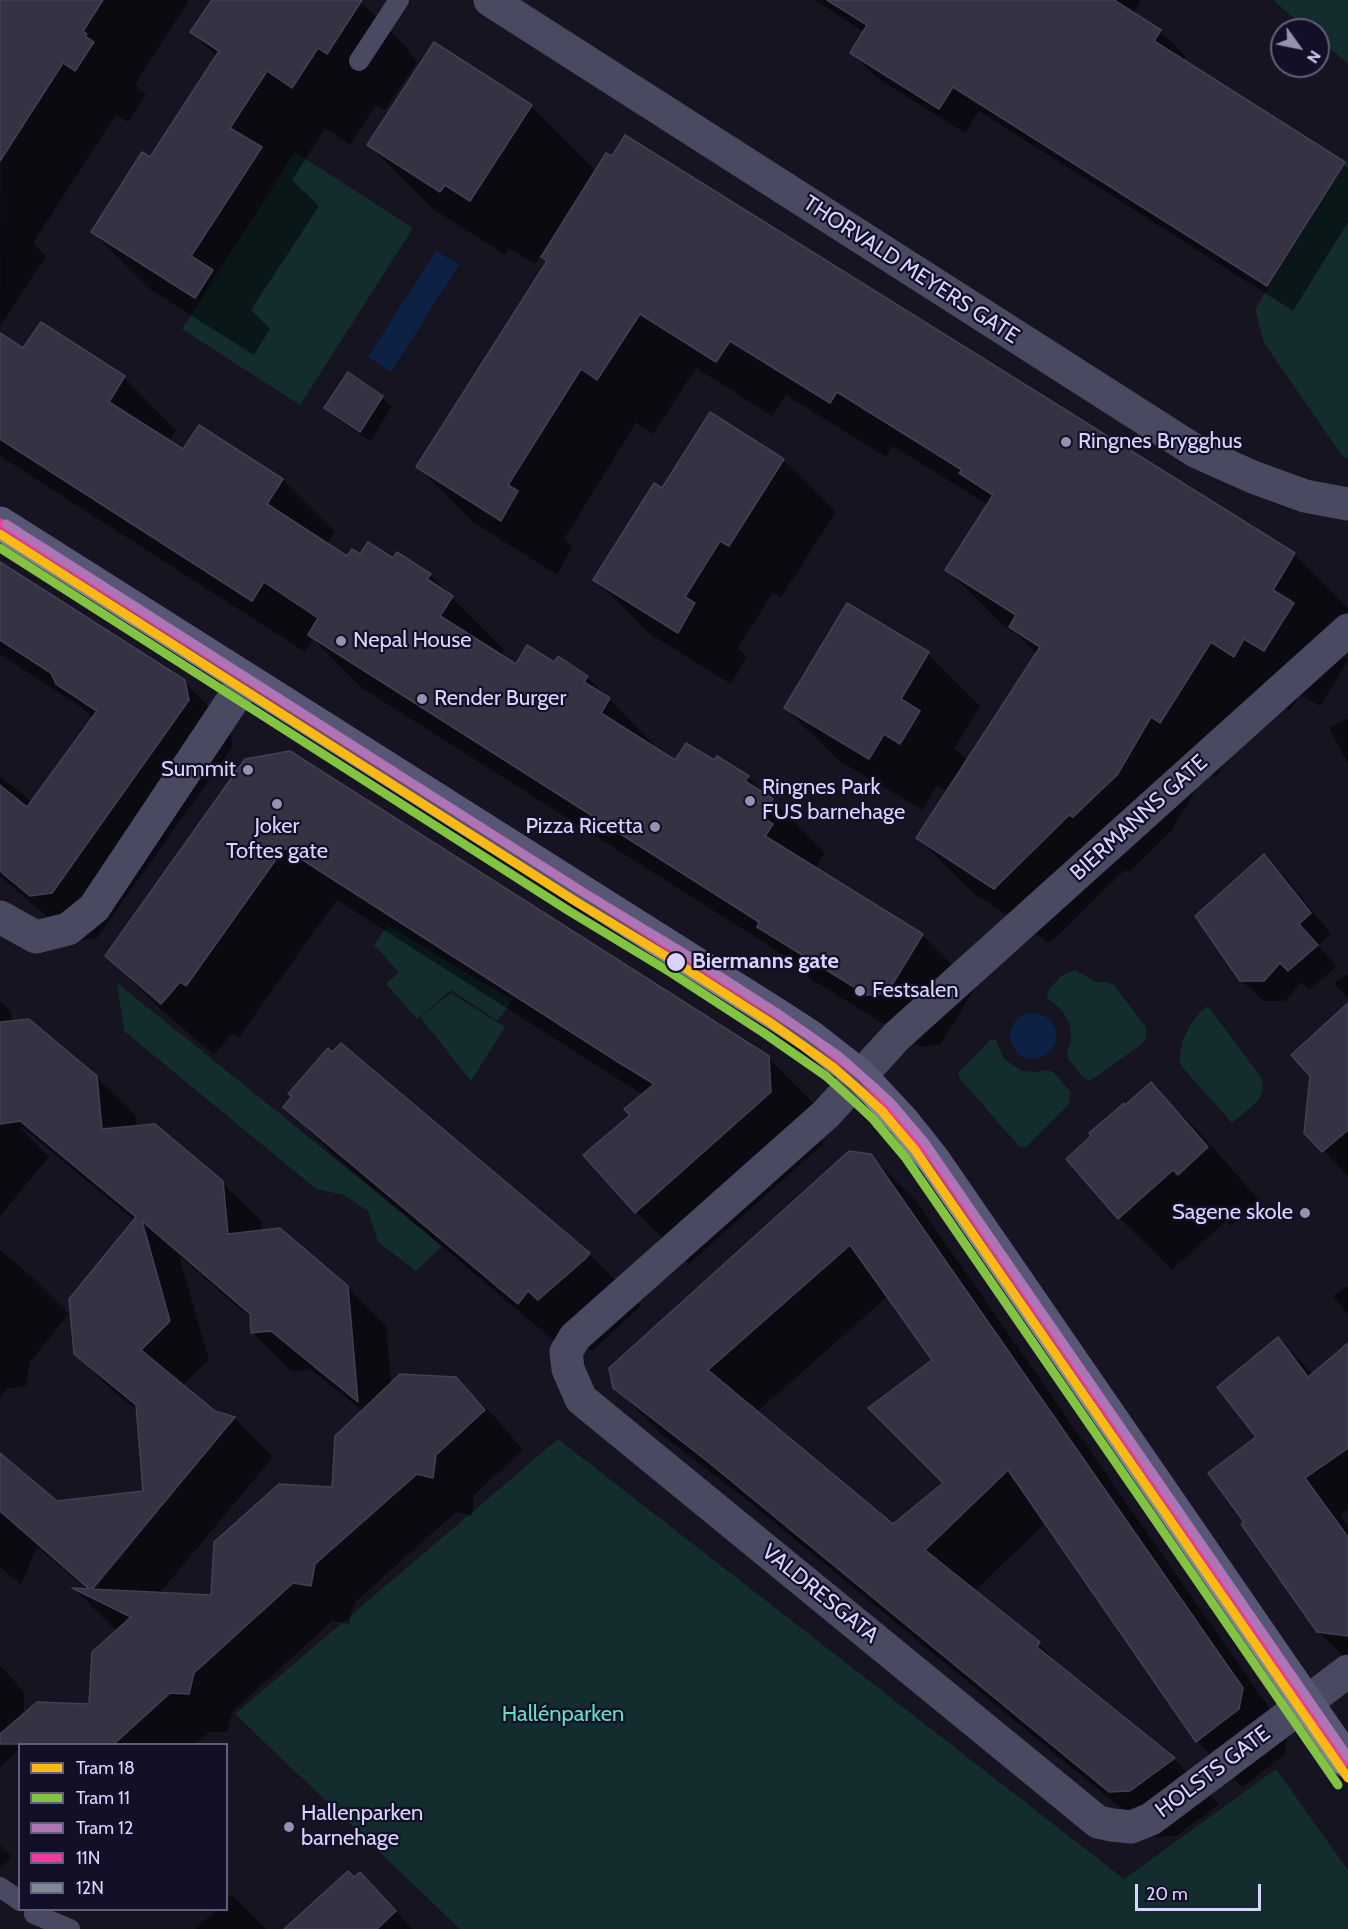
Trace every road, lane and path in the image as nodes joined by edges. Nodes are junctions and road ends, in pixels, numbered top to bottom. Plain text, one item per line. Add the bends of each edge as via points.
1 (399, 0) edge
2 (490, 0) edge
3 (359, 61) dead end
4 (1348, 504) edge
5 (0, 523) edge
6 (1348, 630) edge
7 (246, 680) junction
8 (0, 917) edge
9 (861, 1076) junction
10 (566, 1352) joint
11 (1348, 1671) edge
12 (1306, 1703) junction
13 (1348, 1762) edge
14 (1098, 1822) joint
15 (0, 1887) edge
16 (18, 1900) edge
17 (31, 1911) edge
18 (34, 1911) edge
19 (51, 1929) edge
20 (70, 1929) edge

1 - 3 lane
2 - 4 street, THORVALD MEYERS GATE via 1197,452 1305,496
5 - 7 main road
6 - 9 street, BIERMANNS GATE via 897,1036
7 - 8 street via 94,908 68,929 36,937
7 - 9 main road via 787,1021
9 - 10 street, BIERMANNS GATE via 826,1114 575,1337
9 - 12 main road via 934,1160
10 - 14 street, VALDRESGATA via 568,1370 581,1399
11 - 12 street, HOLSTS GATE
12 - 13 main road
12 - 14 street, HOLSTS GATE via 1151,1819 1131,1827
15 - 16 lane
17 - 19 lane
18 - 20 lane

